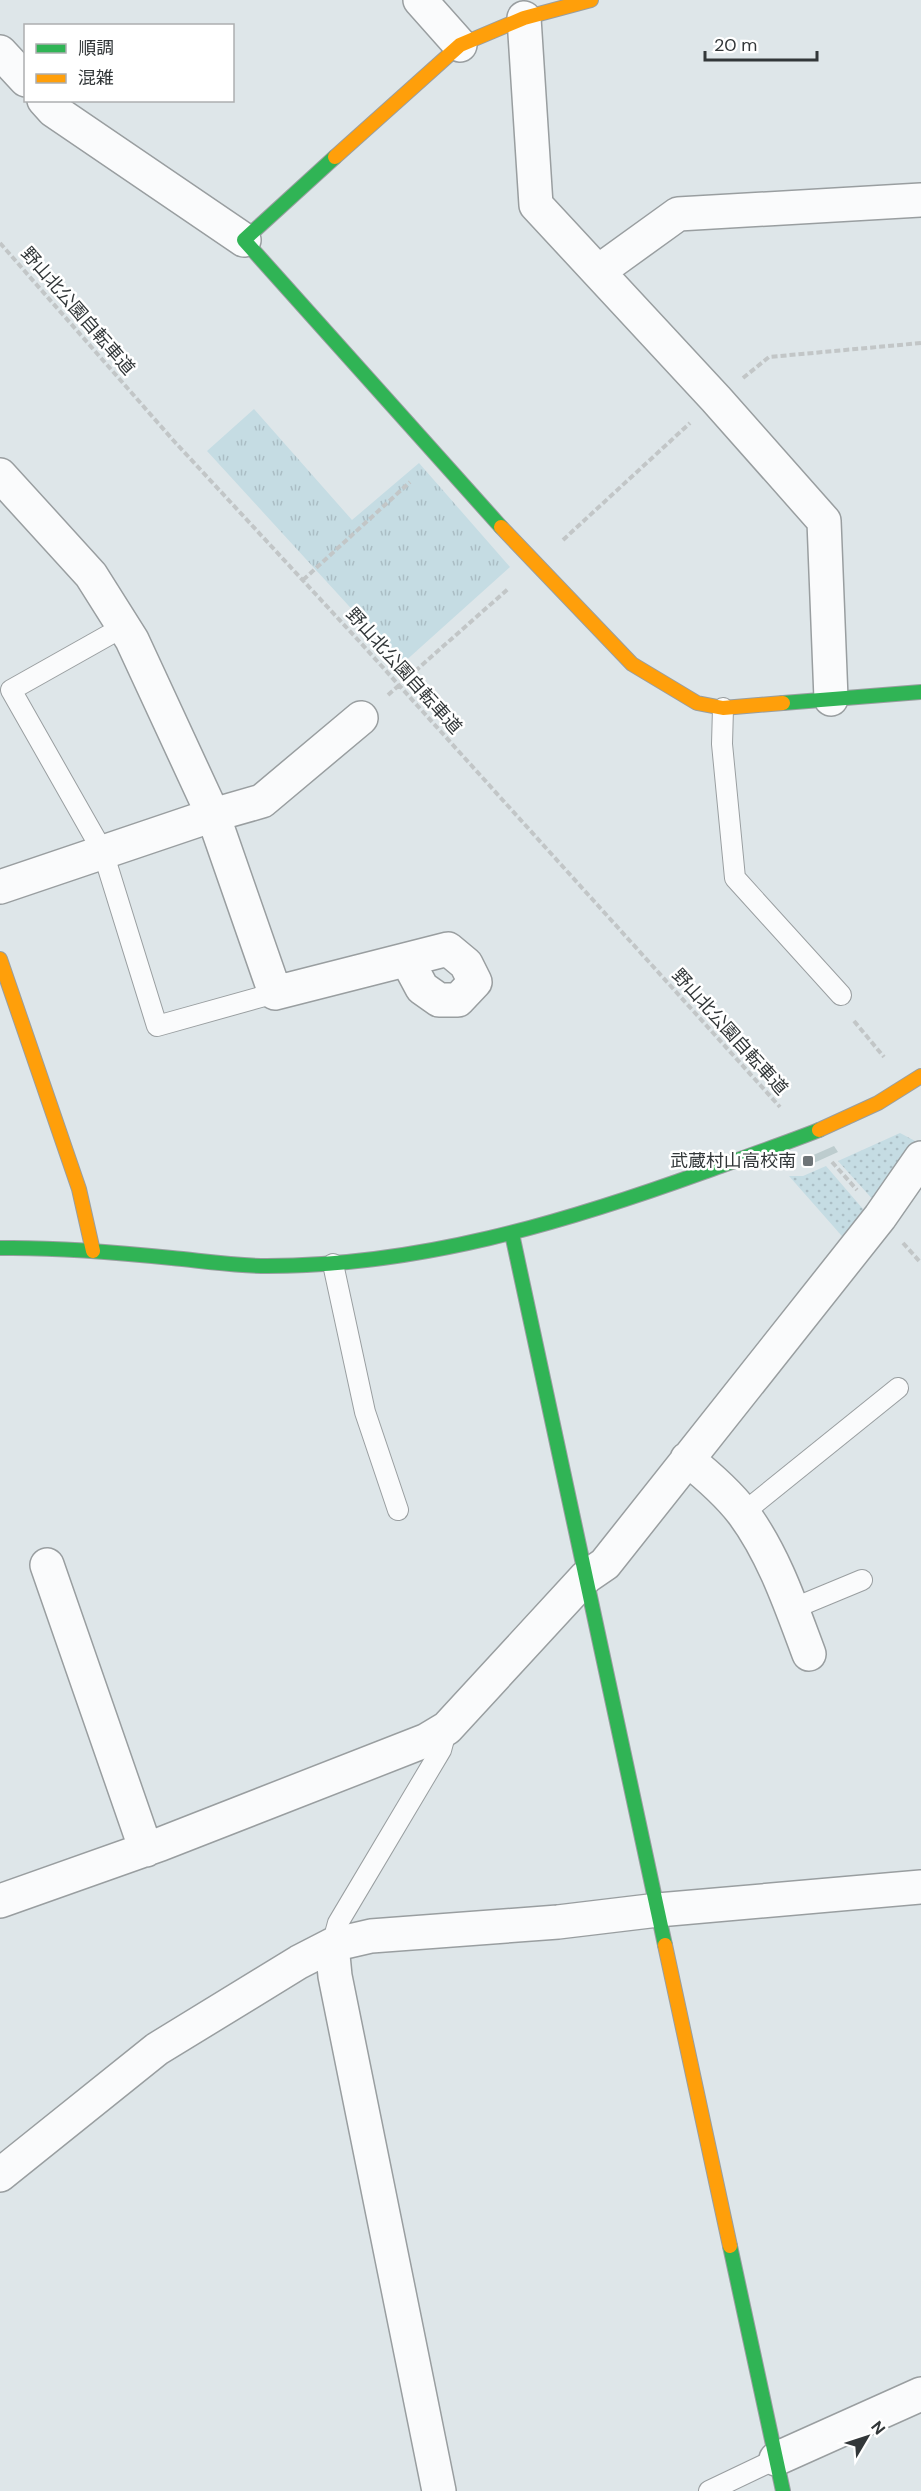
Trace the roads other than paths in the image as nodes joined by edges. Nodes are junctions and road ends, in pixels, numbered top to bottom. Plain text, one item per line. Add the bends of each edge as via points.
1 (420, 0) edge
2 (591, 0) edge
3 (525, 18) junction
4 (460, 45) junction
5 (0, 52) edge
6 (24, 78) edge
7 (46, 102) edge
8 (921, 200) edge
9 (244, 240) junction
10 (599, 271) junction
11 (0, 475) edge
12 (123, 627) junction
13 (921, 692) edge
14 (831, 699) junction
15 (723, 708) junction
16 (362, 718) road end
17 (213, 815) junction
18 (103, 852) junction
19 (0, 887) edge
20 (0, 959) edge
21 (407, 960) dead end
22 (275, 993) junction
23 (841, 995) road end
24 (921, 1076) edge
25 (919, 1168) edge
26 (512, 1234) junction
27 (0, 1248) edge
28 (93, 1251) junction
29 (333, 1264) junction
30 (898, 1388) dead end
31 (687, 1459) junction
32 (398, 1510) dead end
33 (743, 1513) junction
34 (46, 1565) dead end
35 (586, 1577) junction
36 (862, 1580) dead end
37 (792, 1609) junction
38 (809, 1654) dead end
39 (447, 1728) junction
40 (146, 1850) junction
41 (921, 1887) edge
42 (0, 1901) edge
43 (658, 1910) junction
44 (332, 1945) junction
45 (0, 2175) edge
46 (921, 2394) edge
47 (776, 2459) junction
48 (439, 2491) edge
49 (709, 2491) edge
50 (783, 2491) edge

1 - 4 street
2 - 3 street
3 - 4 street
3 - 10 street via 536,206
4 - 9 street
5 - 6 street
7 - 9 street
8 - 10 street via 678,214
9 - 15 street via 437,458 632,664 697,703
10 - 14 street via 824,521
11 - 12 street via 90,575
12 - 17 street
12 - 18 lane via 11,690
13 - 14 street
14 - 15 street
15 - 23 lane via 722,744 735,878
16 - 17 street via 262,801
17 - 18 street
17 - 22 street
18 - 19 street
18 - 22 lane via 157,1026
20 - 28 street via 79,1189
21 - 22 street
24 - 26 street via 886,1098 811,1133 628,1200
25 - 31 street
26 - 29 street via 394,1258
26 - 35 street
27 - 28 street
28 - 29 street via 267,1267
29 - 32 lane via 365,1412
30 - 33 lane
31 - 33 street
31 - 35 street via 605,1564
33 - 37 street via 764,1546
34 - 40 street
35 - 39 street
35 - 43 street
36 - 37 lane
37 - 38 street
39 - 40 street via 427,1740
39 - 44 lane via 441,1749 338,1923
40 - 42 street
41 - 43 street
43 - 44 street via 371,1936
43 - 47 street
44 - 45 street via 157,2049
44 - 48 street via 335,1976
46 - 47 street
47 - 49 lane
47 - 50 street

